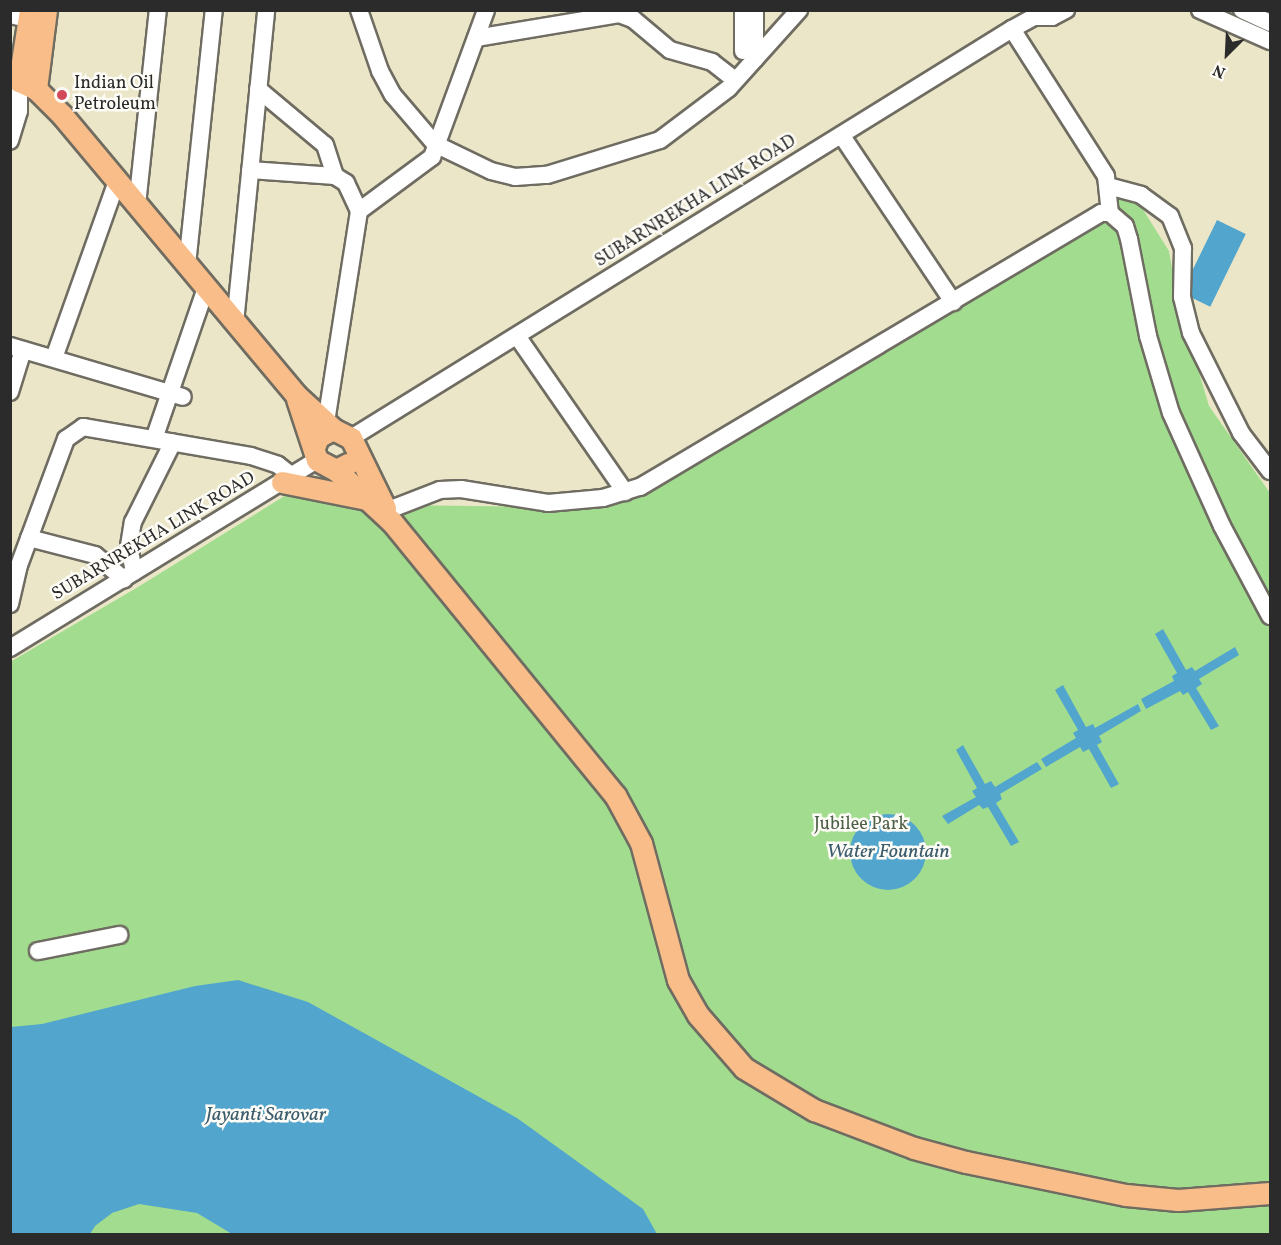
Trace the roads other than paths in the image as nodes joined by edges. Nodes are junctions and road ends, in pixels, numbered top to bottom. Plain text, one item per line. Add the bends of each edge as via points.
1 (158, 10) edge
2 (214, 10) edge
3 (266, 10) edge
4 (359, 10) edge
5 (486, 10) edge
6 (743, 10) edge
7 (755, 10) edge
8 (799, 10) edge
9 (1065, 10) edge
10 (1200, 10) edge
11 (1242, 10) edge
12 (29, 14) edge
13 (1037, 14) edge
14 (1270, 23) edge
15 (1012, 28) junction
16 (476, 38) junction
17 (1270, 41) edge
18 (749, 55) junction
19 (735, 80) junction
20 (22, 82) edge
21 (258, 89) junction
22 (842, 136) junction
23 (10, 141) edge
24 (435, 144) junction
25 (250, 170) junction
26 (335, 176) junction
27 (117, 181) junction
28 (1108, 186) junction
29 (137, 206) junction
30 (359, 211) junction
31 (1110, 213) junction
32 (187, 265) junction
33 (206, 288) junction
34 (953, 302) junction
35 (235, 323) junction
36 (517, 336) junction
37 (17, 348) edge
38 (54, 358) junction
39 (10, 392) edge
40 (176, 395) junction
41 (296, 395) junction
42 (341, 435) junction
43 (154, 439) junction
44 (173, 442) junction
45 (323, 458) junction
46 (1270, 471) edge
47 (287, 479) junction
48 (625, 492) junction
49 (367, 499) junction
50 (389, 516) junction
51 (29, 538) junction
52 (129, 576) junction
53 (10, 604) edge
54 (1270, 616) edge
55 (10, 648) edge
56 (119, 935) dead end
57 (38, 951) dead end
58 (1270, 1193) edge

1 - 29 street
2 - 32 street
3 - 21 street
4 - 24 street via 380,71 393,94
5 - 16 street
6 - 18 street
7 - 18 street
8 - 18 street
9 - 13 street, SUBARNREKHA LINK ROAD via 1052,17
10 - 17 street
11 - 14 street
12 - 20 main road
13 - 15 street, SUBARNREKHA LINK ROAD
15 - 22 street, SUBARNREKHA LINK ROAD
15 - 28 street via 1106,176
16 - 19 street via 619,14 633,20 670,50 712,62
16 - 24 street
18 - 19 street
19 - 24 street via 660,140 547,175 515,177 490,171
20 - 23 street
20 - 27 main road
21 - 25 street
21 - 26 street via 325,145
22 - 34 street
22 - 36 street, SUBARNREKHA LINK ROAD
24 - 30 street via 432,157 424,166
25 - 26 street
25 - 35 street
26 - 30 street via 346,183
27 - 29 main road
27 - 38 street
28 - 31 street
28 - 46 street via 1141,195 1170,216 1183,248 1183,304 1191,333 1241,433
29 - 32 main road
30 - 42 street
31 - 34 street via 1101,213
31 - 54 street via 1125,226 1129,239 1148,336 1171,413 1217,516
32 - 33 main road
33 - 35 main road
33 - 40 street
34 - 48 street via 654,481
35 - 41 main road
36 - 42 street, SUBARNREKHA LINK ROAD
36 - 48 street
37 - 38 street
37 - 39 street
38 - 40 street
40 - 43 street
41 - 42 main road
41 - 45 main road
42 - 45 main road via 318,437
42 - 45 main road via 353,459
42 - 50 main road
43 - 44 street
43 - 51 street via 82,427 72,432
44 - 47 street via 264,460
44 - 52 street via 133,522
45 - 47 street, SUBARNREKHA LINK ROAD
45 - 49 main road
47 - 49 main road
47 - 52 street, SUBARNREKHA LINK ROAD
48 - 50 street via 548,503 461,489 440,490
49 - 50 main road
50 - 58 main road via 625,809 641,843 678,980 698,1015 744,1068 814,1110 914,1148 966,1162 1126,1195 1178,1200
51 - 52 street via 95,555
51 - 53 street
52 - 55 street, SUBARNREKHA LINK ROAD
56 - 57 street

